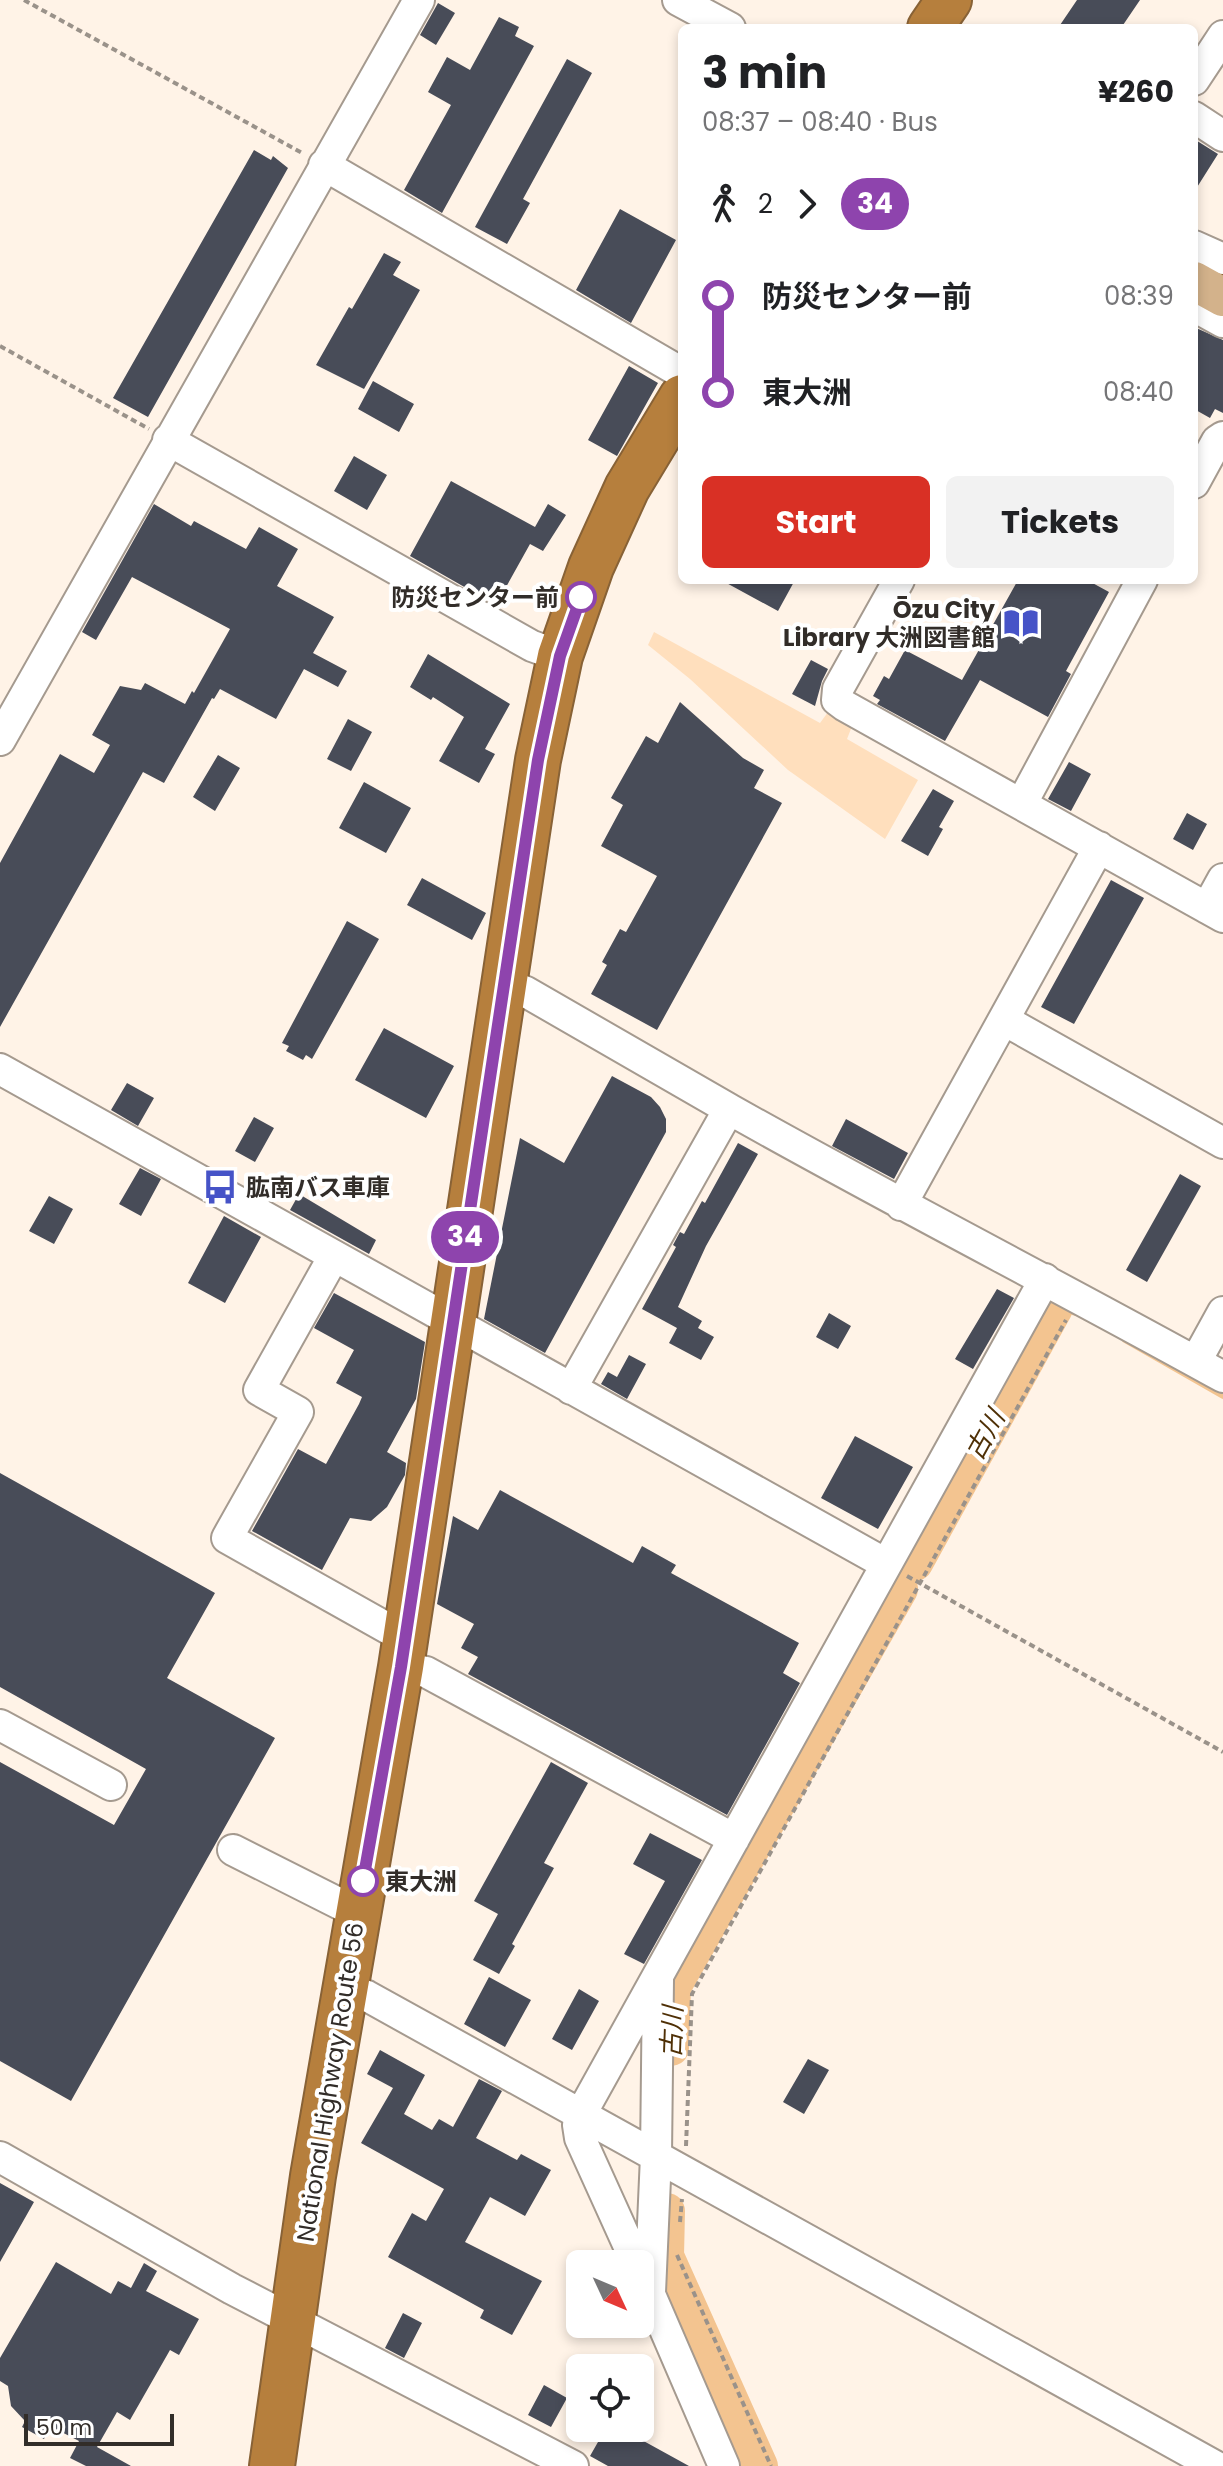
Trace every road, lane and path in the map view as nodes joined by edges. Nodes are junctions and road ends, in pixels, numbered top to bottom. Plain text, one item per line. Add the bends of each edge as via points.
1 (24, 0) edge
2 (419, 0) edge
3 (678, 0) edge
4 (949, 0) edge
5 (723, 24) edge
6 (933, 24) edge
7 (1223, 36) edge
8 (1198, 74) edge
9 (1198, 120) edge
10 (1223, 136) edge
11 (324, 165) junction
12 (1198, 248) edge
13 (1223, 259) edge
14 (1198, 283) edge
15 (1223, 297) edge
16 (1198, 308) edge
17 (1223, 322) edge
18 (0, 346) edge
19 (678, 371) edge
20 (678, 404) edge
21 (1211, 435) edge
22 (168, 440) junction
23 (1198, 472) edge
24 (897, 584) edge
25 (1140, 584) edge
26 (560, 656) junction
27 (0, 740) edge
28 (1022, 803) junction
29 (1099, 847) junction
30 (1223, 879) edge
31 (1215, 912) edge
32 (504, 983) junction
33 (1004, 1020) junction
34 (0, 1069) edge
35 (729, 1109) junction
36 (1223, 1143) edge
37 (901, 1205) junction
38 (334, 1256) junction
39 (1045, 1279) junction
40 (1223, 1312) edge
41 (1065, 1321) dead end
42 (452, 1323) junction
43 (1196, 1361) junction
44 (1223, 1377) edge
45 (571, 1389) junction
46 (886, 1564) junction
47 (920, 1584) junction
48 (403, 1652) junction
49 (0, 1725) edge
50 (1223, 1752) edge
51 (111, 1785) dead end
52 (734, 1839) junction
53 (233, 1850) dead end
54 (358, 1913) junction
55 (659, 1974) junction
56 (346, 1989) junction
57 (581, 2114) junction
58 (656, 2156) junction
59 (0, 2157) edge
60 (685, 2172) junction
61 (679, 2227) dead end
62 (631, 2250) edge
63 (648, 2250) edge
64 (676, 2254) dead end
65 (654, 2302) edge
66 (294, 2319) junction
67 (272, 2466) edge
68 (573, 2466) edge
69 (724, 2466) edge
70 (771, 2466) edge
71 (1215, 2466) edge

1 - 11 path
2 - 11 street
3 - 5 street
4 - 6 highway
7 - 8 street
9 - 10 street
11 - 19 street
11 - 22 street
12 - 13 street
14 - 15 main road
16 - 17 street
18 - 22 path
20 - 26 highway, National Highway Route 56 via 627,488 591,567
21 - 23 street
22 - 26 street via 532,646
22 - 27 street
24 - 28 street via 838,689 837,700
25 - 28 street
26 - 32 highway, National Highway Route 56 via 538,760
28 - 29 street
29 - 31 street
29 - 33 street
30 - 31 street
32 - 35 street
32 - 42 highway, National Highway Route 56
33 - 36 street
33 - 37 street
34 - 38 street
35 - 37 street
35 - 45 street
37 - 39 street
38 - 42 street
38 - 48 street via 259,1390 298,1412 227,1538
39 - 43 street
39 - 46 street
40 - 43 street
41 - 47 path
42 - 45 street
42 - 48 highway, National Highway Route 56
43 - 44 street
45 - 46 street
46 - 47 path
46 - 52 street
47 - 50 path
47 - 60 path via 692,1994
48 - 52 street via 426,1672
48 - 54 highway, National Highway Route 56
49 - 51 street
52 - 55 street
53 - 54 street
54 - 56 highway, National Highway Route 56
55 - 57 street
55 - 58 street
56 - 57 street
56 - 66 highway, National Highway Route 56
57 - 58 street
57 - 62 street via 580,2138
58 - 60 street
58 - 63 street
59 - 66 street
60 - 61 path
60 - 71 street
64 - 70 path
65 - 69 street
66 - 67 highway, National Highway Route 56
66 - 68 street

